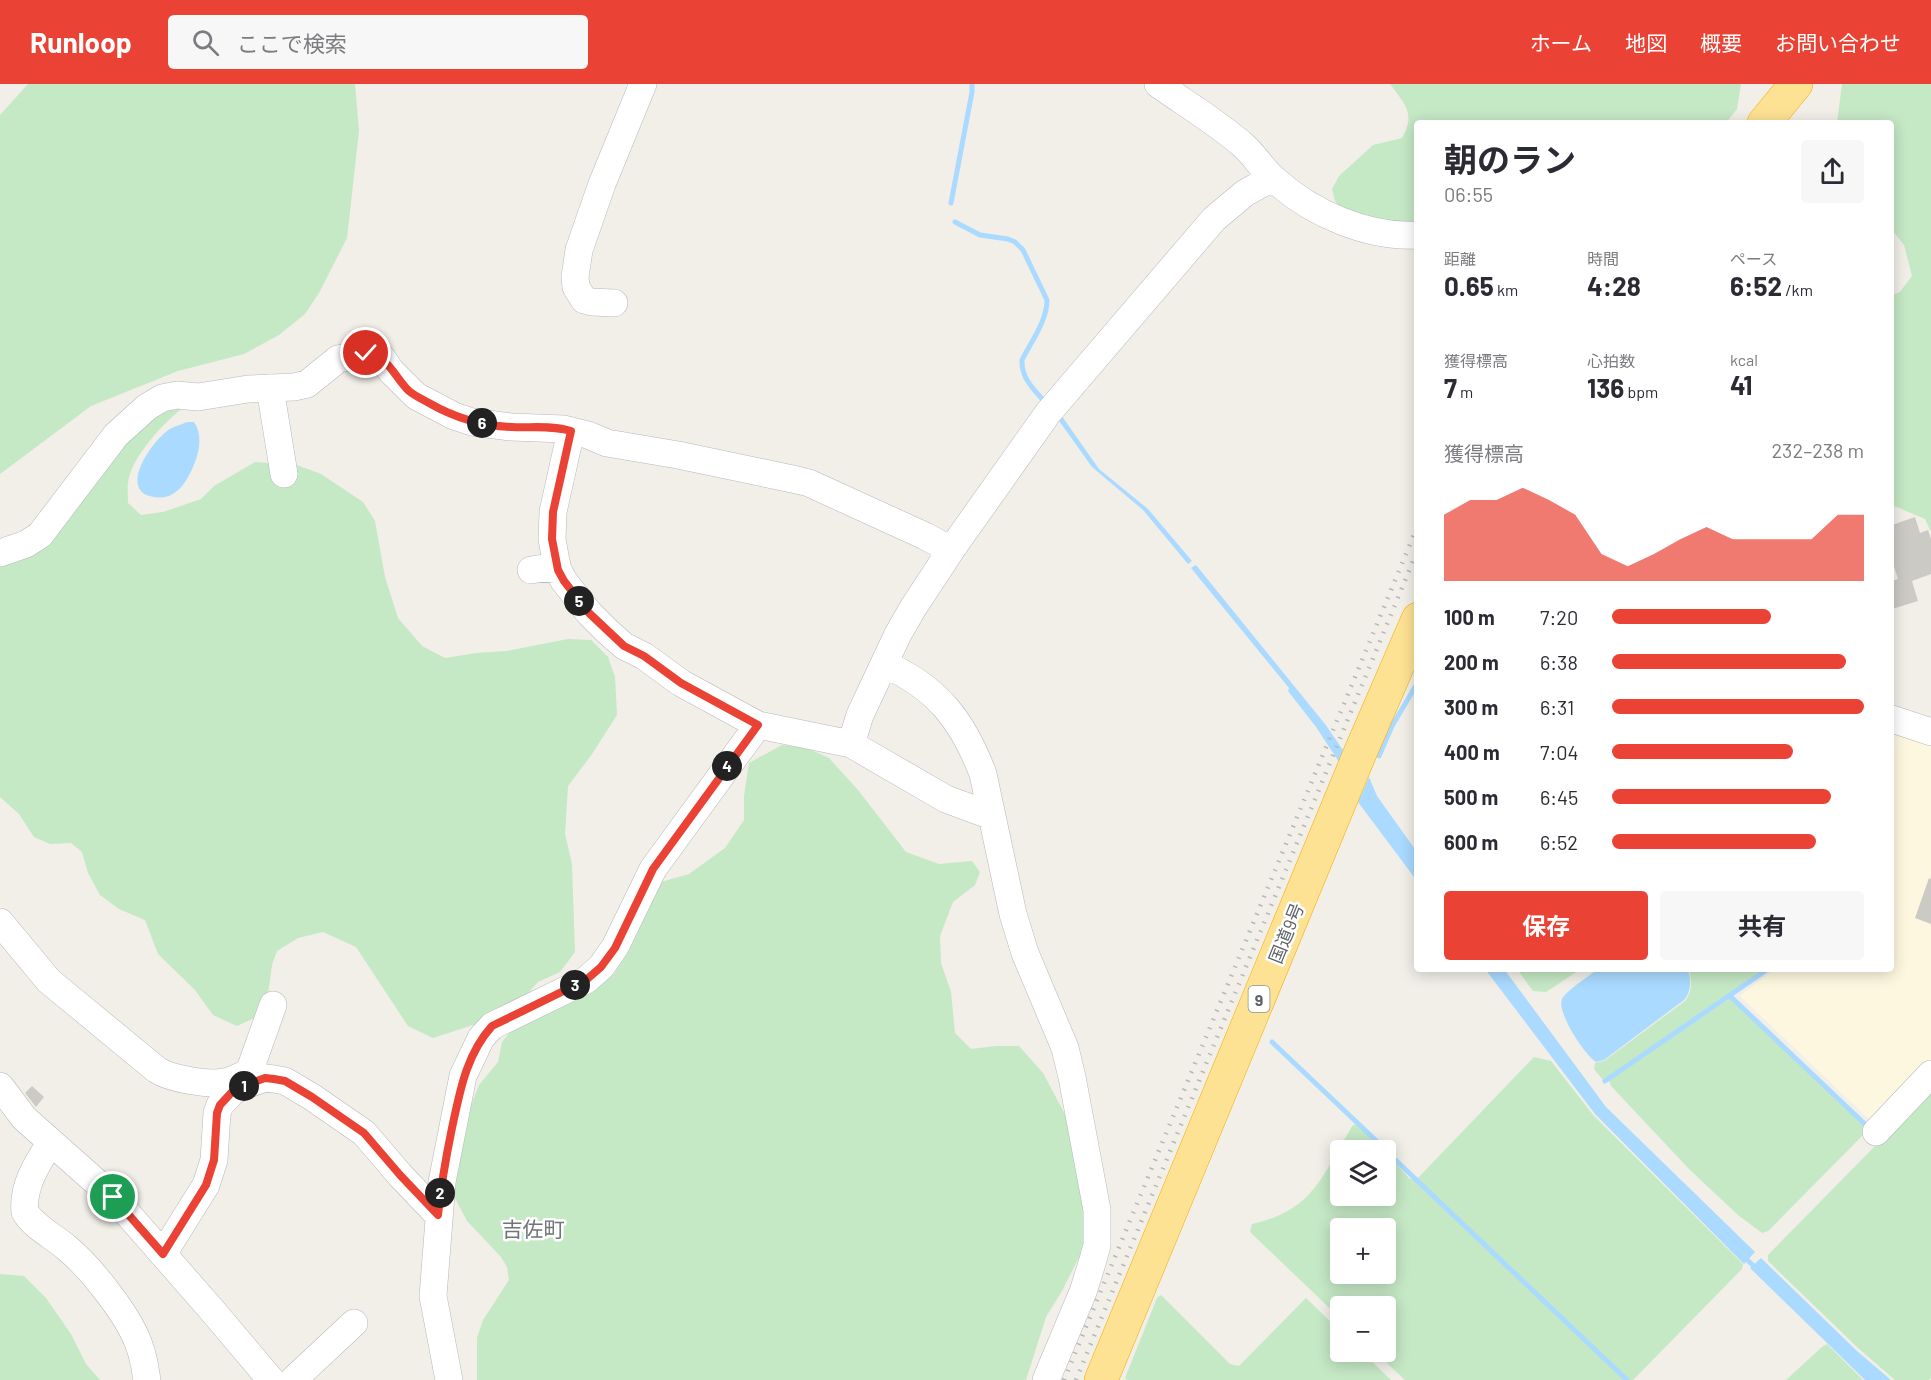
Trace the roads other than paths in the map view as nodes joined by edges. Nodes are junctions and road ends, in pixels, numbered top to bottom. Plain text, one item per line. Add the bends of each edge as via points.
1 (643, 84) edge
2 (1158, 84) edge
3 (1796, 84) edge
4 (1766, 120) edge
5 (1272, 178) junction
6 (1414, 235) edge
7 (614, 303) dead end
8 (270, 388) junction
9 (571, 431) junction
10 (284, 474) dead end
11 (951, 550) junction
12 (0, 553) edge
13 (531, 570) dead end
14 (558, 570) junction
15 (1414, 628) edge
16 (884, 664) junction
17 (1894, 720) edge
18 (758, 725) junction
19 (1931, 732) edge
20 (851, 744) junction
21 (992, 816) junction
22 (0, 922) edge
23 (273, 1005) dead end
24 (1931, 1074) edge
25 (254, 1075) junction
26 (0, 1086) edge
27 (1876, 1132) dead end
28 (51, 1142) junction
29 (438, 1215) junction
30 (163, 1254) junction
31 (354, 1323) dead end
32 (147, 1380) edge
33 (271, 1380) edge
34 (292, 1380) edge
35 (449, 1380) edge
36 (1046, 1380) edge
37 (1101, 1380) edge

1 - 7 street via 602,184 575,266 576,287 584,300
2 - 5 street via 1242,144
3 - 4 highway
5 - 6 street via 1299,199 1340,220 1383,234
5 - 11 street via 1245,193 1214,219 1048,413
8 - 9 street via 307,384 338,359 373,353 416,396 454,416 492,425
8 - 10 street
8 - 12 street via 198,397 177,395 147,407 116,435 40,535
9 - 11 street via 607,443 809,483
9 - 14 street via 553,512 552,539
11 - 16 street via 913,608
13 - 14 street
14 - 18 street via 589,613 624,646 689,688
15 - 37 highway, 国道9号 / 9
16 - 20 street
16 - 21 street via 923,686 955,716 983,774
17 - 19 street
18 - 20 street
18 - 29 street via 653,869 615,948 601,967 586,980 492,1026 481,1038 463,1076
20 - 21 street via 946,799
21 - 36 street via 1025,953 1065,1048 1097,1210 1093,1260
22 - 25 street via 49,981 157,1070 168,1076 216,1083
23 - 25 street
24 - 27 street
25 - 29 street via 285,1081 356,1126
25 - 30 street via 220,1105 211,1173
26 - 28 street via 24,1118
28 - 30 street via 113,1197
28 - 32 street via 32,1174 25,1212 80,1260 103,1287 138,1342
29 - 35 street via 433,1296
30 - 33 street
31 - 34 street

